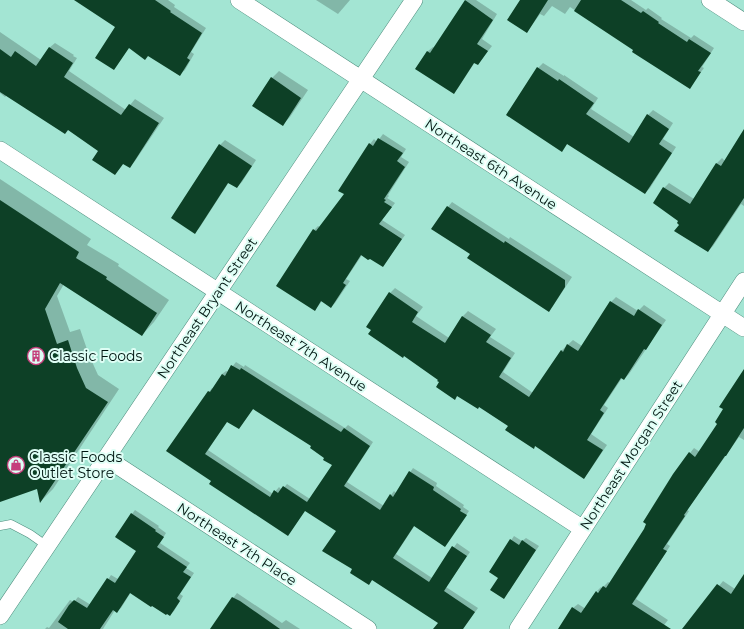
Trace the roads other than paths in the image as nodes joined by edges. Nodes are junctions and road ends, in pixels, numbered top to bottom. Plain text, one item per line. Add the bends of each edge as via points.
1 (239, 0) edge
2 (414, 0) edge
3 (710, 0) edge
4 (744, 22) edge
5 (360, 80) junction
6 (0, 150) edge
7 (744, 281) edge
8 (218, 292) junction
9 (722, 314) junction
10 (744, 328) edge
11 (106, 458) junction
12 (0, 526) edge
13 (583, 529) junction
14 (47, 546) junction
15 (0, 616) edge
16 (368, 629) edge
17 (518, 629) edge

1 - 5 street, Northeast 6th Avenue
2 - 5 street, Northeast Bryant Street
3 - 4 street
5 - 8 street, Northeast Bryant Street
5 - 9 street, Northeast 6th Avenue
6 - 8 street, Northeast 7th Avenue
7 - 9 street, Northeast Morgan Street
8 - 11 street, Northeast Bryant Street
8 - 13 street, Northeast 7th Avenue
9 - 10 street, Northeast 6th Avenue
9 - 13 street, Northeast Morgan Street
11 - 14 street, Northeast Bryant Street
11 - 16 street, Northeast 7th Place
12 - 14 lane via 10,524
13 - 17 street, Northeast Morgan Street
14 - 15 street, Northeast Bryant Street

